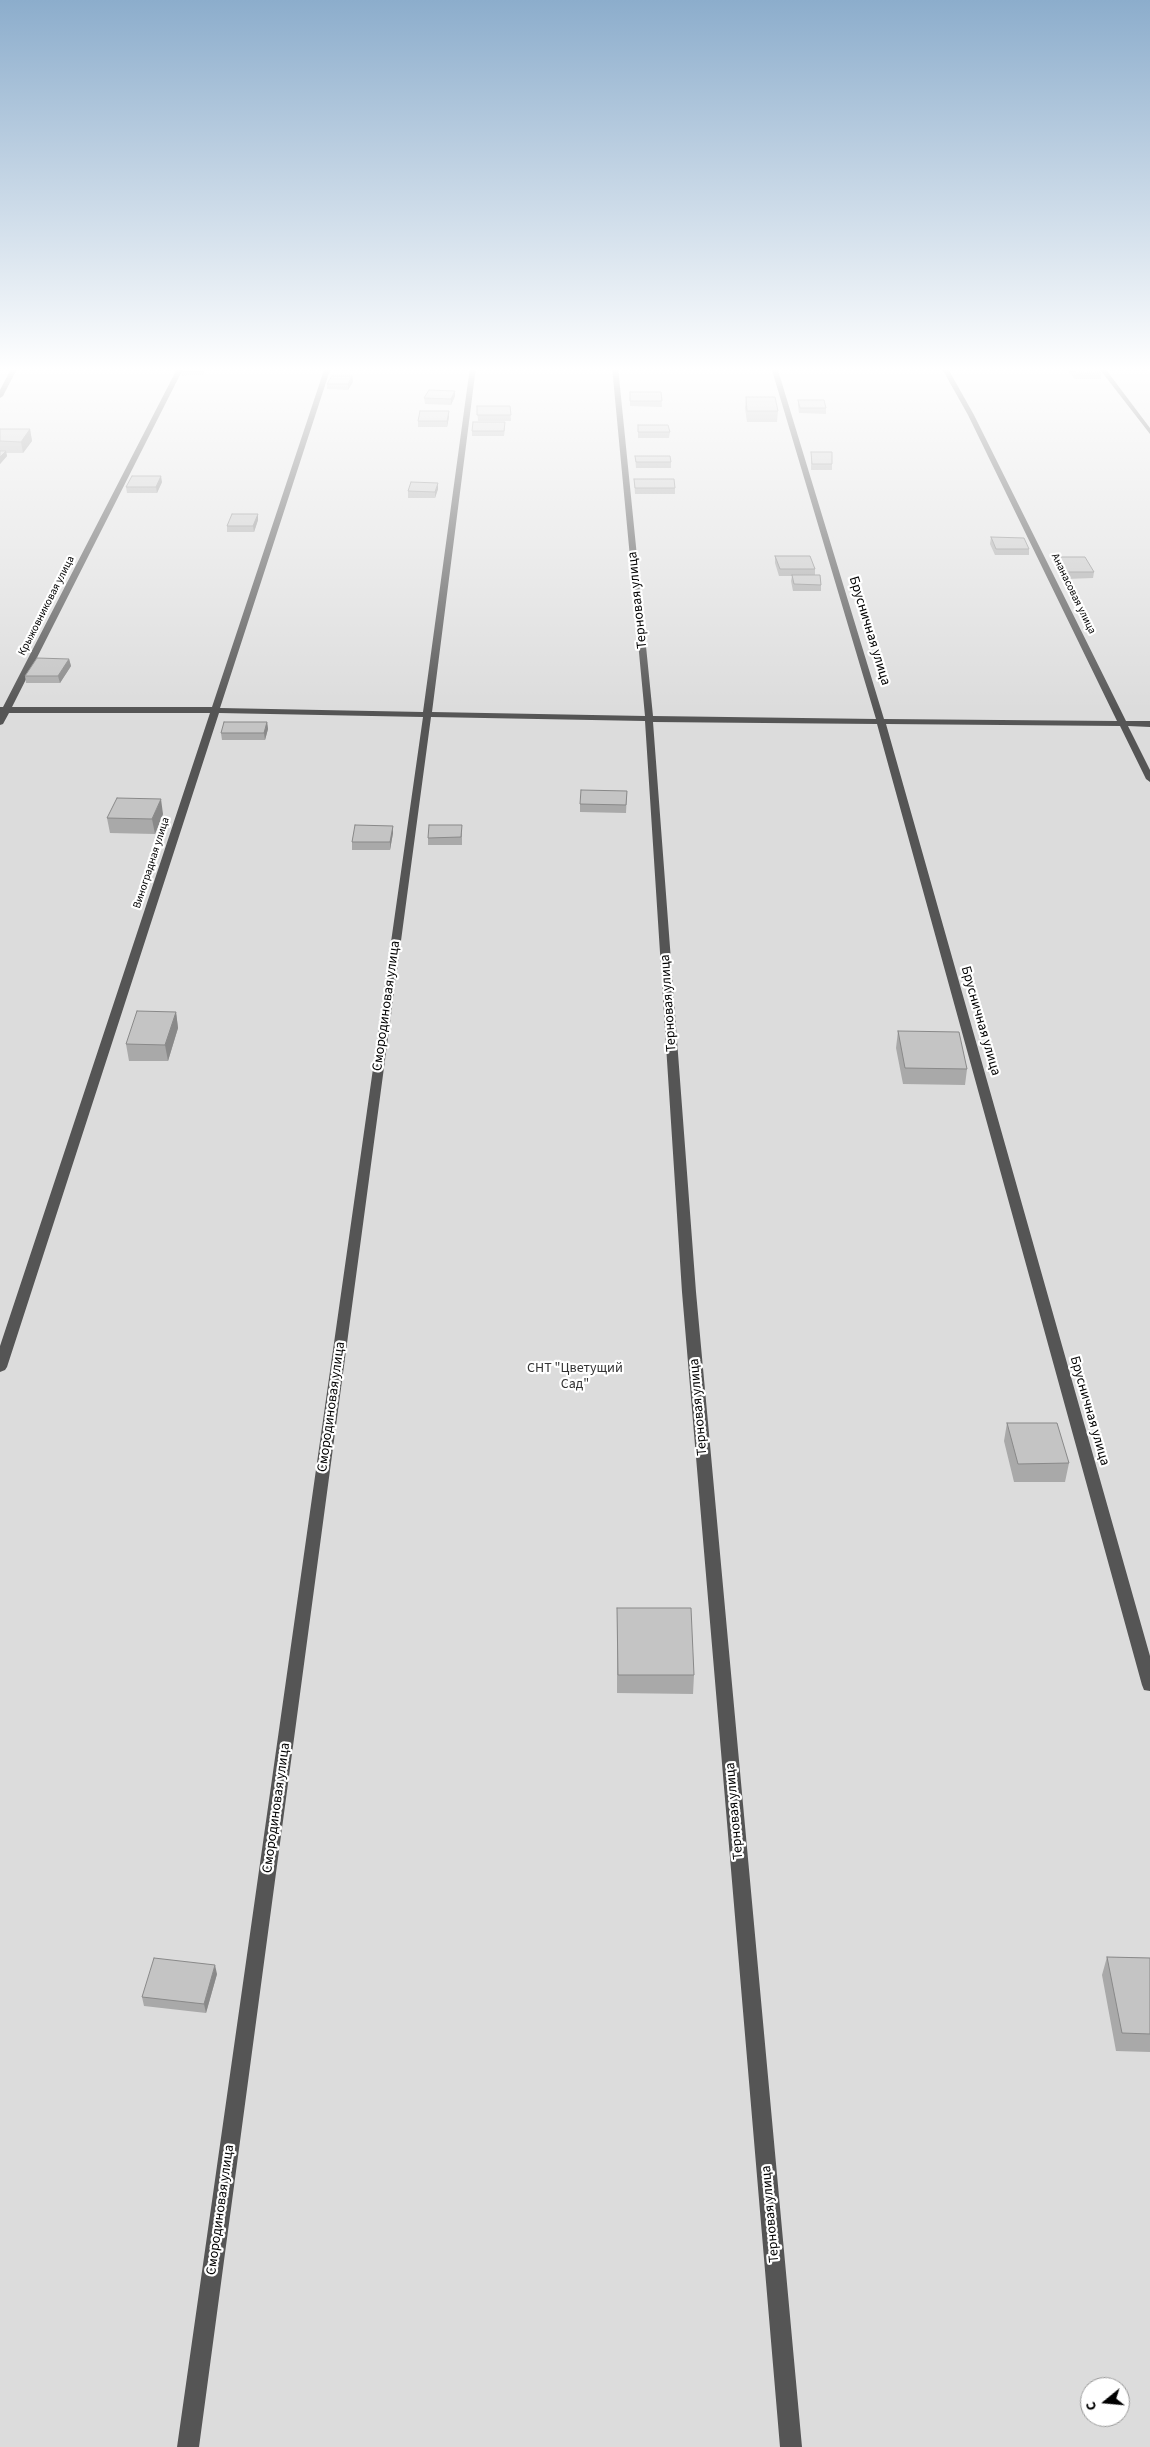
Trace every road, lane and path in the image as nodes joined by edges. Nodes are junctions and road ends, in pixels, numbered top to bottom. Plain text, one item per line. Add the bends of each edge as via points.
1 (122, 481) edge
2 (291, 481) edge
3 (458, 481) edge
4 (626, 481) edge
5 (808, 481) edge
6 (1005, 481) edge
7 (3, 710) edge
8 (216, 710) junction
9 (428, 715) junction
10 (650, 719) junction
11 (0, 722) edge
12 (881, 722) junction
13 (1125, 724) junction
14 (1150, 724) edge
15 (1150, 779) edge
16 (0, 1367) edge
17 (1150, 1685) edge
18 (188, 2447) edge
19 (791, 2447) edge

1 - 7 street, Крыжовниковая улица
2 - 8 street, Виноградная улица
3 - 9 street, Смородиновая улица
4 - 10 street, Терновая улица
5 - 12 street, Брусничная улица
6 - 13 street, Ананасовая улица
7 - 8 street
7 - 11 street, Крыжовниковая улица
8 - 9 street
8 - 16 street, Виноградная улица
9 - 10 street
9 - 18 street, Смородиновая улица
10 - 12 street
10 - 19 street, Терновая улица via 689,1292
12 - 13 street
12 - 17 street, Брусничная улица
13 - 14 street
13 - 15 street, Ананасовая улица

